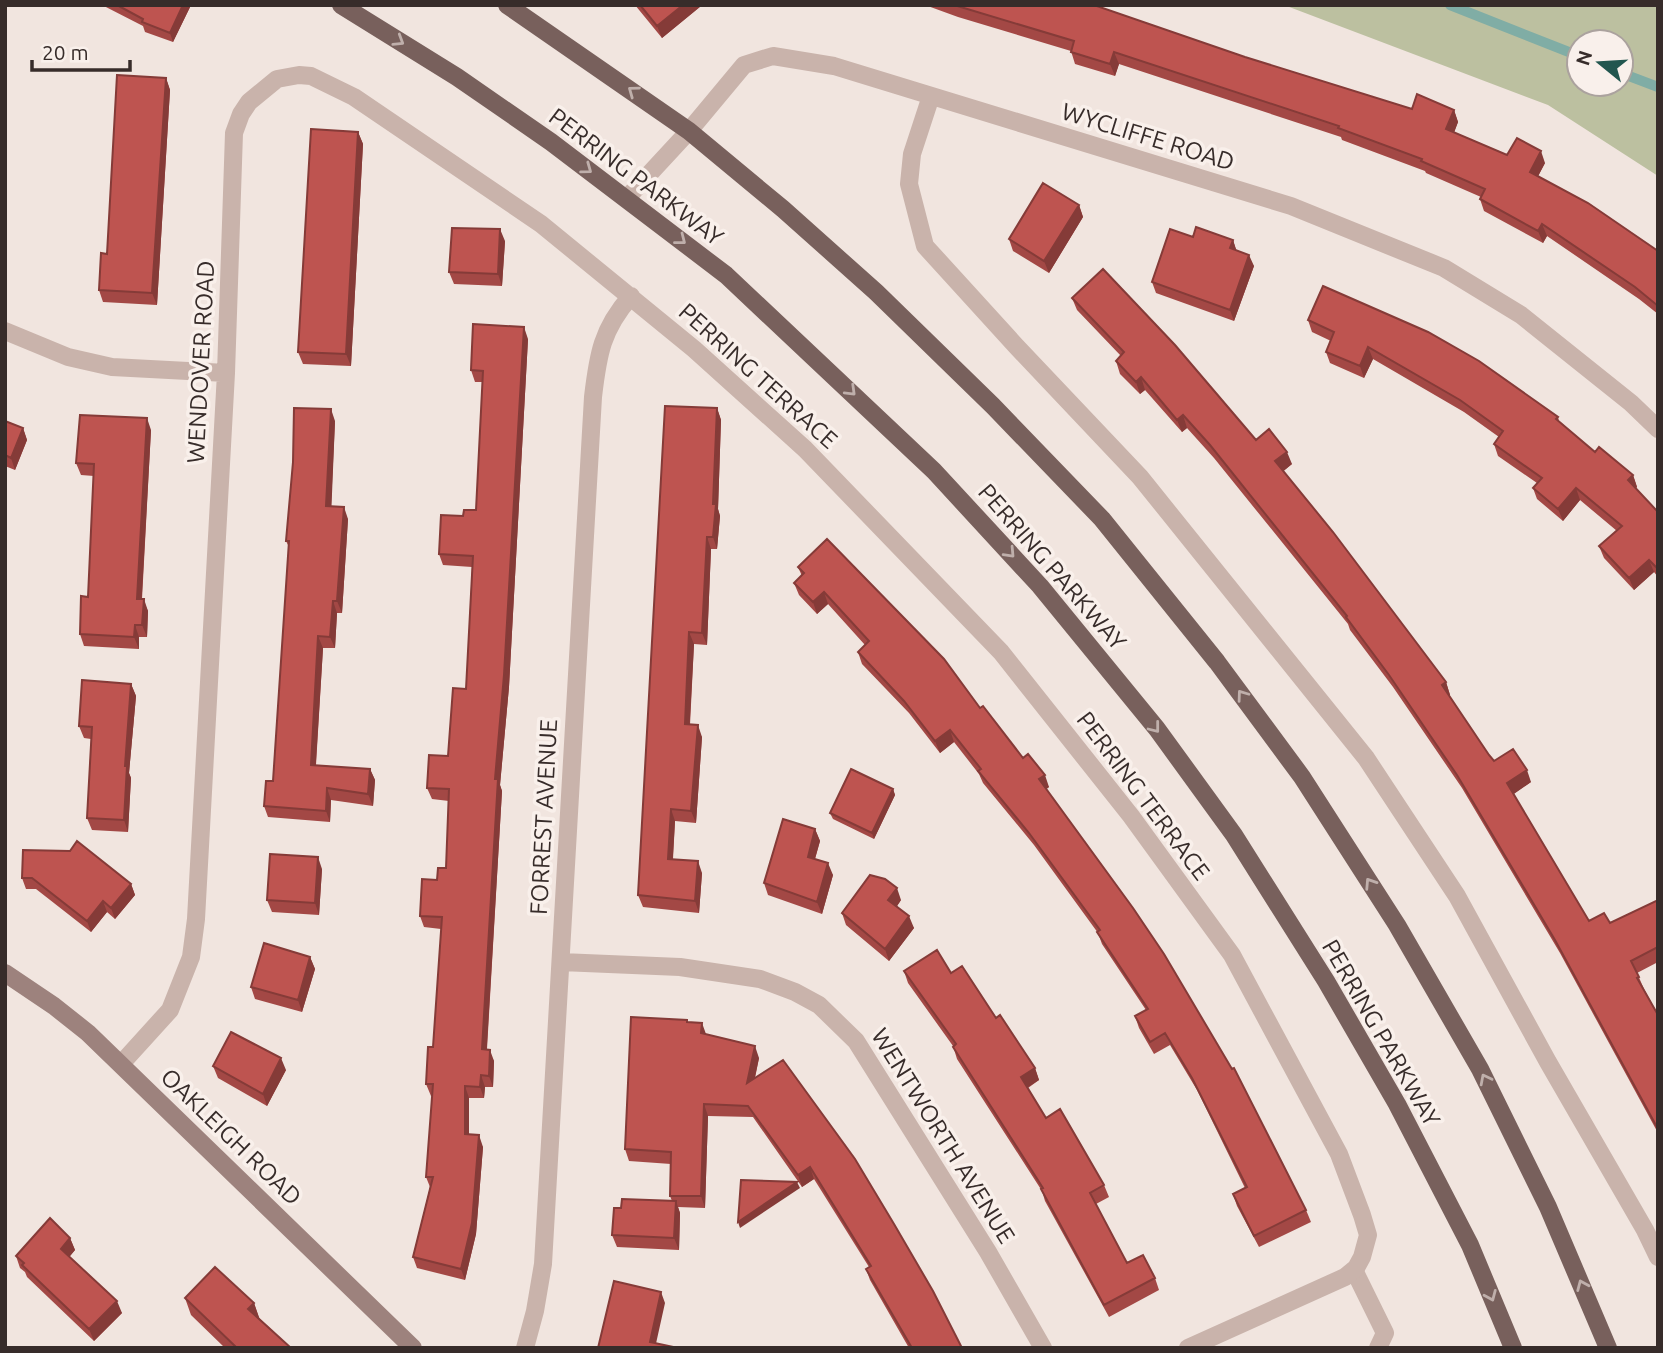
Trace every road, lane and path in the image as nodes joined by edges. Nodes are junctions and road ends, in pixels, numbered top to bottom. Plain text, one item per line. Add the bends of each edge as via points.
1 (341, 5) edge
2 (507, 5) edge
3 (931, 96) junction
4 (689, 131) junction
5 (627, 198) junction
6 (631, 296) junction
7 (5, 331) edge
8 (226, 373) junction
9 (1658, 429) edge
10 (561, 962) junction
11 (5, 973) edge
12 (121, 1064) junction
13 (1658, 1257) edge
14 (1353, 1270) junction
15 (412, 1348) edge
16 (525, 1348) edge
17 (1043, 1348) edge
18 (1188, 1348) edge
19 (1378, 1348) edge
20 (1513, 1348) edge
21 (1608, 1348) edge

1 -> 5 main road, PERRING PARKWAY via 457,78
4 -> 2 main road
3 - 4 street, WYCLIFFE ROAD via 834,66 773,56 744,65
3 - 9 street, WYCLIFFE ROAD via 1291,206 1444,268 1521,315
3 - 13 street via 912,154 909,184 925,246 1140,477 1366,758 1457,896
4 - 5 street, WYCLIFFE ROAD
21 -> 4 main road via 1548,1207 1473,1057 1361,868 1302,777 1217,662 1102,519 993,406 876,292
5 -> 20 main road, PERRING PARKWAY via 726,275 934,471 1040,586 1157,729 1234,835 1397,1104 1470,1245
6 - 8 street, WENDOVER ROAD via 541,224 354,97 312,76 277,79 245,108 234,133
6 - 10 street, FORREST AVENUE via 605,335 593,397
6 - 14 street, PERRING TERRACE via 804,449 1001,652 1130,816 1232,955 1339,1154 1368,1234
7 - 8 street via 68,357 112,367
8 - 12 street, WENDOVER ROAD via 191,957 170,1010
10 - 16 street, FORREST AVENUE via 543,1264
10 - 17 street, WENTWORTH AVENUE via 680,967 760,979 819,1005 856,1041
11 - 12 street, OAKLEIGH ROAD via 54,1006
12 - 15 street, OAKLEIGH ROAD
14 - 18 street
14 - 19 street via 1385,1333

